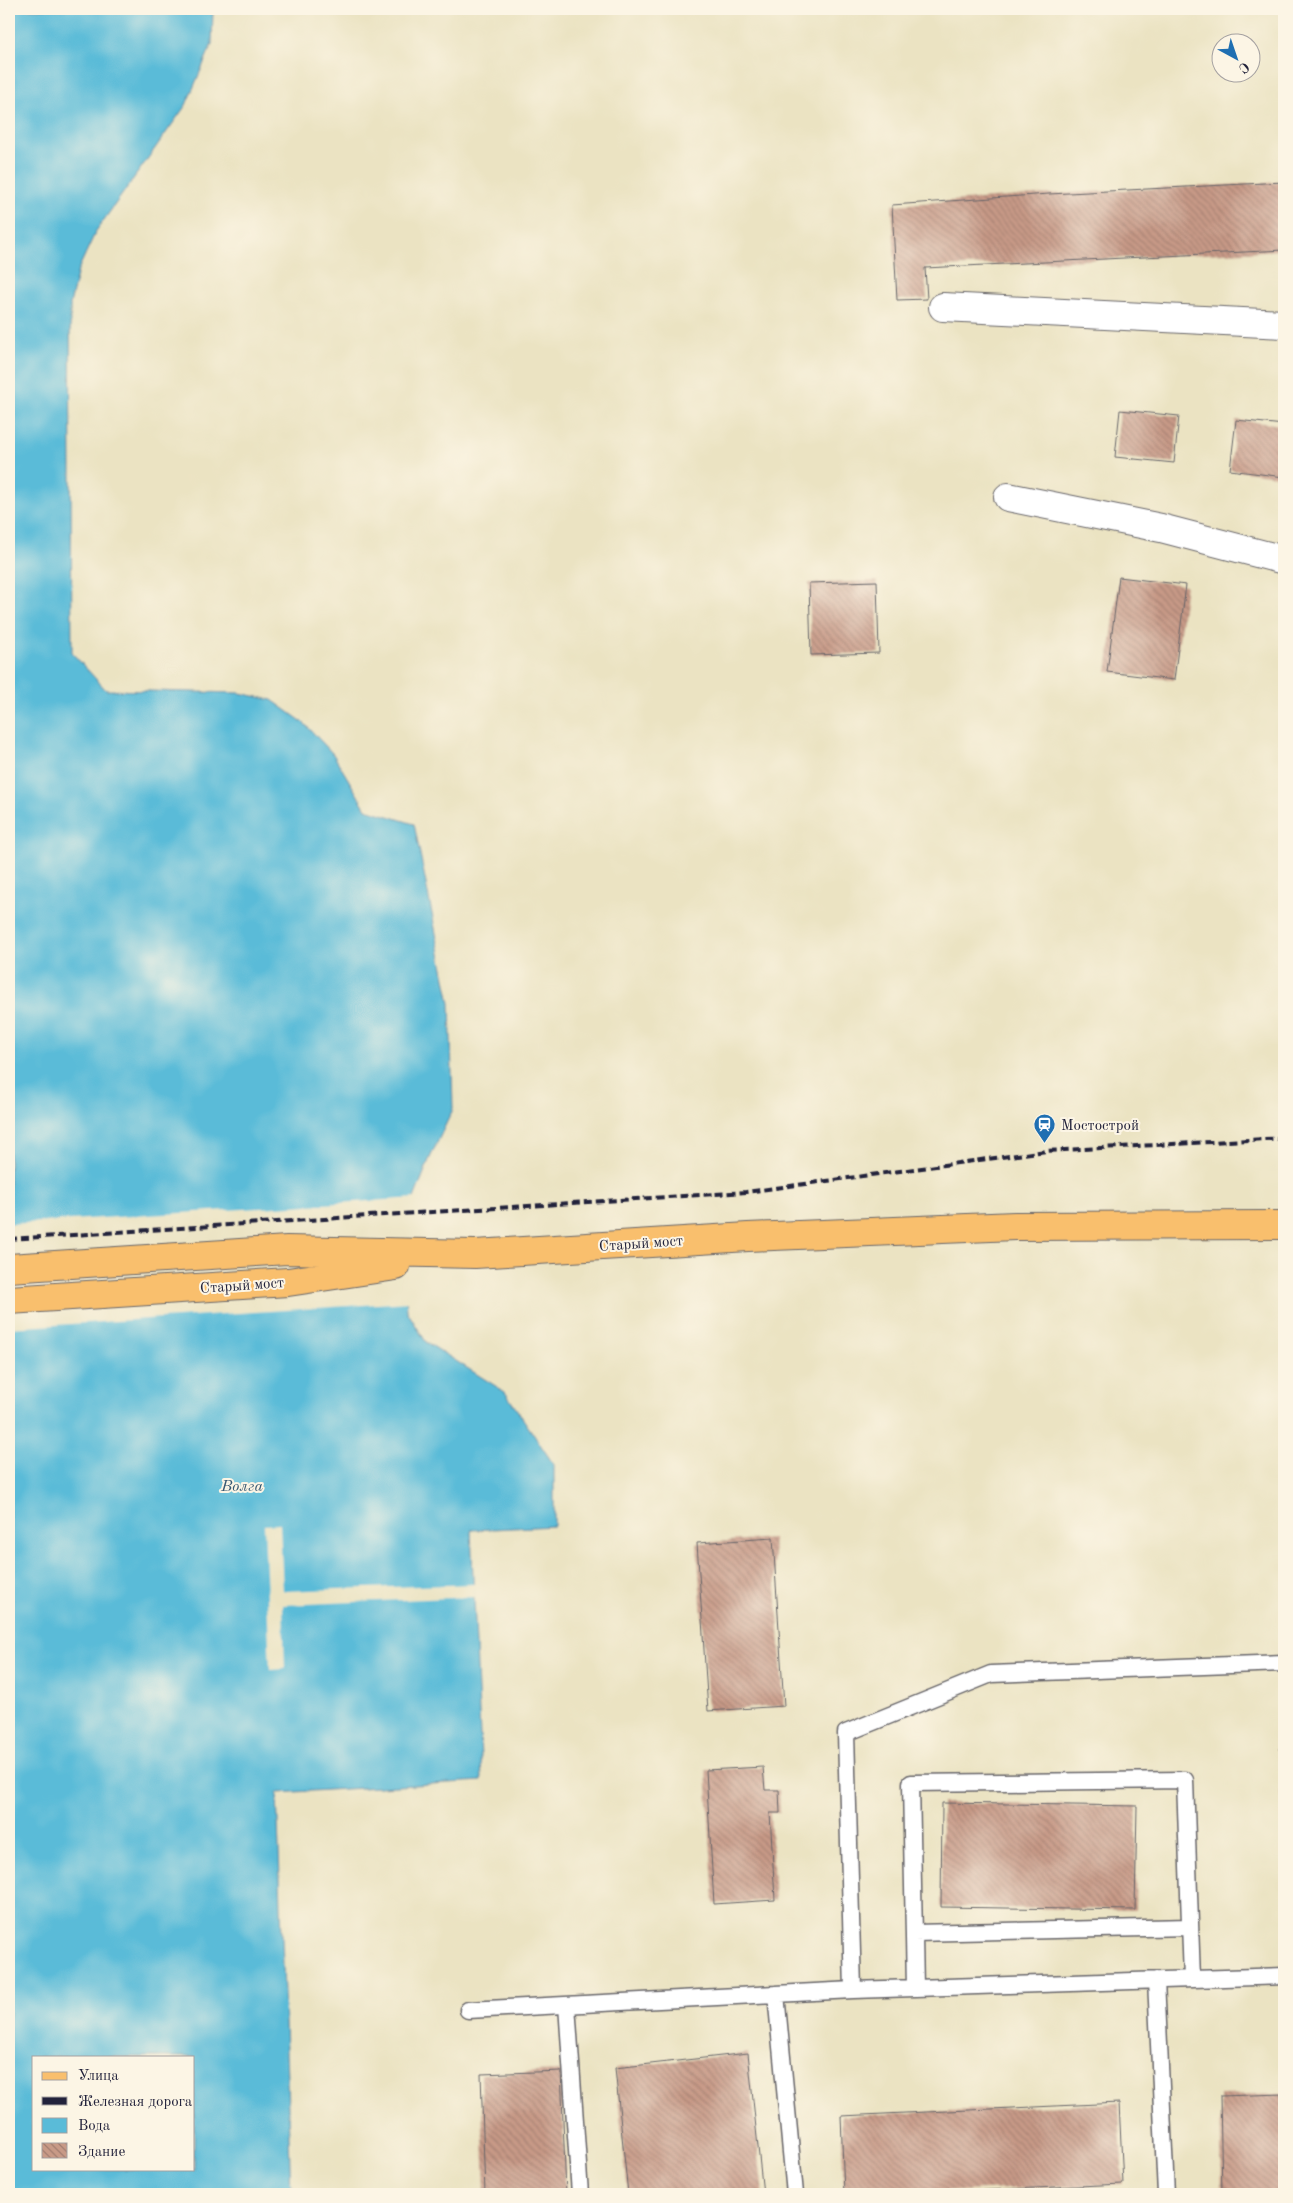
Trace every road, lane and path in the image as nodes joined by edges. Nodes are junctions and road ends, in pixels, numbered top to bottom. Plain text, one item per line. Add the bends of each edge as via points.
1 (943, 307) dead end
2 (1284, 324) edge
3 (1008, 497) dead end
4 (1284, 560) edge
5 (1276, 1227) edge
6 (475, 1254) junction
7 (9, 1268) edge
8 (9, 1300) edge
9 (1284, 1664) edge
10 (1190, 1927) junction
11 (914, 1932) junction
12 (1284, 1976) edge
13 (1192, 1979) junction
14 (1156, 1980) junction
15 (915, 1988) junction
16 (853, 1990) junction
17 (776, 1994) junction
18 (567, 2005) junction
19 (468, 2010) dead end
20 (580, 2194) edge
21 (795, 2194) edge
22 (1166, 2194) edge

1 - 2 street
3 - 4 street via 1160,528
5 - 6 main road, Старый мост via 1015,1226 748,1237
6 - 7 main road, Старый мост via 287,1250
6 - 8 main road, Старый мост via 288,1282
9 - 16 lane via 991,1674 846,1733
10 - 11 lane
10 - 11 lane via 1185,1780 911,1783
10 - 13 lane
11 - 15 lane
12 - 13 lane
13 - 14 lane
14 - 15 lane
14 - 22 lane
15 - 16 lane
16 - 17 lane
17 - 18 lane
17 - 21 lane
18 - 19 lane
18 - 20 lane

